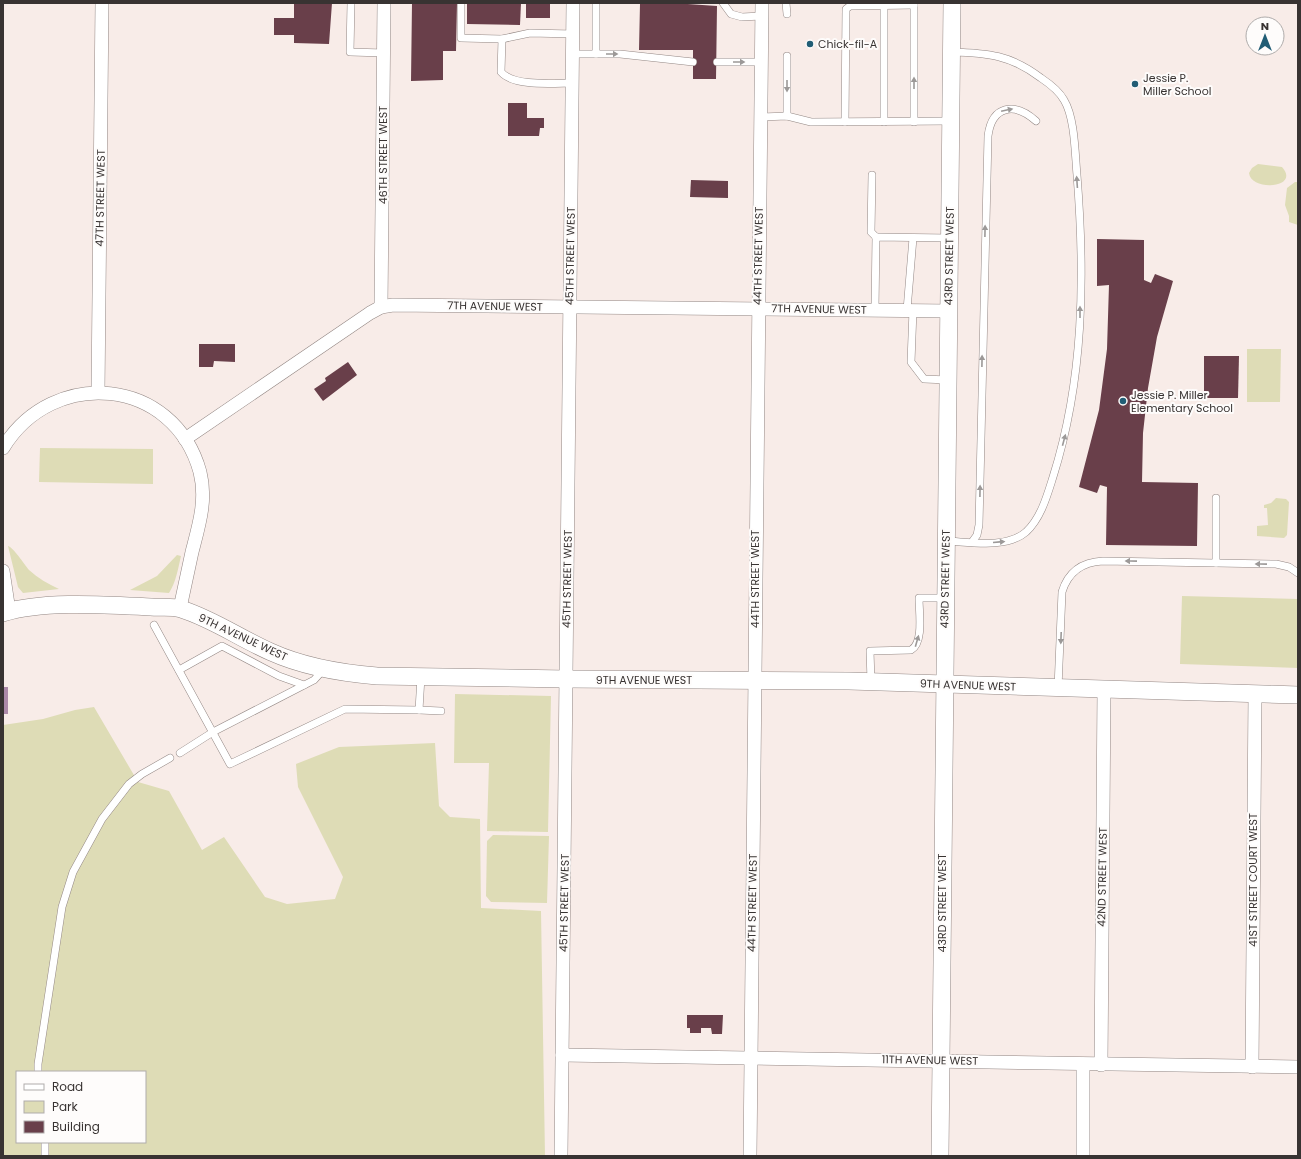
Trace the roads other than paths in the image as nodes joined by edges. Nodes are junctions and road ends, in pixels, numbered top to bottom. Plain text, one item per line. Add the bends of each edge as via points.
1 (102, 3) edge
2 (351, 3) edge
3 (384, 3) edge
4 (461, 3) edge
5 (573, 3) edge
6 (596, 3) edge
7 (723, 3) edge
8 (786, 3) edge
9 (952, 3) edge
10 (914, 4) edge
11 (884, 6) junction
12 (761, 9) edge
13 (787, 14) dead end
14 (573, 34) junction
15 (502, 39) junction
16 (952, 52) junction
17 (384, 53) junction
18 (573, 54) junction
19 (596, 54) junction
20 (787, 56) dead end
21 (693, 62) dead end
22 (717, 62) dead end
23 (761, 62) junction
24 (572, 83) junction
25 (788, 116) junction
26 (760, 117) junction
27 (951, 121) junction
28 (1036, 121) dead end
29 (845, 122) junction
30 (884, 122) junction
31 (914, 122) junction
32 (872, 175) dead end
33 (876, 237) junction
34 (913, 238) junction
35 (950, 238) junction
36 (382, 307) junction
37 (570, 307) junction
38 (757, 309) junction
39 (875, 310) junction
40 (910, 310) junction
41 (949, 311) junction
42 (948, 380) junction
43 (98, 392) junction
44 (5, 439) edge
45 (185, 439) junction
46 (1216, 498) dead end
47 (946, 541) junction
48 (972, 542) junction
49 (1216, 563) junction
50 (3, 571) edge
51 (1298, 573) edge
52 (945, 598) junction
53 (180, 608) junction
54 (6, 612) edge
55 (154, 625) dead end
56 (324, 669) junction
57 (179, 670) junction
58 (421, 677) junction
59 (566, 679) junction
60 (754, 681) junction
61 (870, 682) junction
62 (944, 684) junction
63 (304, 685) junction
64 (1058, 688) junction
65 (1104, 690) junction
66 (1255, 694) junction
67 (1298, 695) edge
68 (419, 710) junction
69 (441, 710) dead end
70 (213, 732) junction
71 (180, 753) dead end
72 (170, 758) dead end
73 (562, 1055) junction
74 (750, 1057) junction
75 (941, 1060) junction
76 (1083, 1064) junction
77 (1101, 1065) junction
78 (1252, 1067) junction
79 (1298, 1067) edge
80 (38, 1071) edge
81 (45, 1143) edge
82 (45, 1156) edge
83 (561, 1156) edge
84 (750, 1156) edge
85 (940, 1156) edge
86 (1083, 1156) edge

1 - 43 street, 47TH STREET WEST
2 - 17 lane via 350,52
3 - 17 street, 46TH STREET WEST
4 - 15 lane via 461,38
5 - 14 street, 45TH STREET WEST
6 - 19 lane
7 - 12 lane via 730,14 742,17
8 - 13 lane
9 - 16 street, 43RD STREET WEST
10 - 11 lane
31 -> 10 lane
11 - 29 lane via 850,6 846,9
11 - 30 lane
12 - 23 street, 44TH STREET WEST
14 - 15 lane via 530,33
14 - 18 street, 45TH STREET WEST
15 - 24 lane via 501,72 504,75 514,80 530,82
16 - 27 street, 43RD STREET WEST
48 -> 16 lane via 1001,542 1024,534 1036,520 1048,493 1067,428 1077,368 1080,322 1080,221 1068,108 1059,93 1034,72 1010,59 984,53
17 - 36 street, 46TH STREET WEST
18 - 19 lane
18 - 24 street, 45TH STREET WEST
19 -> 21 lane
20 -> 25 lane
22 -> 23 lane
23 - 26 street, 44TH STREET WEST
24 - 37 street, 45TH STREET WEST
25 - 26 lane
25 - 29 lane via 811,122
26 - 38 street, 44TH STREET WEST
27 - 31 lane
27 - 35 street, 43RD STREET WEST
48 -> 28 lane via 979,525 988,136 993,118 1004,109 1019,110
29 - 30 lane
30 - 31 lane
32 - 33 lane via 871,232
33 - 34 lane
33 - 39 lane
34 - 35 lane
34 - 40 lane
35 - 41 street, 43RD STREET WEST
36 - 37 street, 7TH AVENUE WEST
36 - 45 street, 7TH AVENUE WEST
37 - 38 street, 7TH AVENUE WEST
37 - 59 street, 45TH STREET WEST
38 - 39 street, 7TH AVENUE WEST
38 - 60 street, 44TH STREET WEST
39 - 40 street, 7TH AVENUE WEST
40 - 41 street, 7TH AVENUE WEST
40 - 42 lane via 911,362 924,379
41 - 42 street, 43RD STREET WEST
42 - 47 street, 43RD STREET WEST
43 - 44 street via 64,397 45,406 27,418
43 - 45 street via 129,397 145,404 168,421
45 - 53 street via 200,472 203,507
46 - 49 lane
47 - 48 lane
47 - 52 street, 43RD STREET WEST
51 -> 49 lane via 1284,565
49 -> 64 lane via 1103,561 1088,563 1076,569 1066,580 1062,592
50 - 54 street
61 -> 52 lane via 870,651 915,648 919,640 919,598
52 - 62 street, 43RD STREET WEST
53 - 54 street, 9TH AVENUE WEST via 41,606
53 - 56 street, 9TH AVENUE WEST via 271,652
55 - 57 lane
56 - 58 street, 9TH AVENUE WEST via 361,675
56 - 63 lane via 314,680
57 - 63 lane via 222,646 273,673
57 - 70 lane
58 - 59 street, 9TH AVENUE WEST
58 - 68 lane
59 - 60 street, 9TH AVENUE WEST
59 - 73 street, 45TH STREET WEST
60 - 61 street, 9TH AVENUE WEST
60 - 74 street, 44TH STREET WEST
61 - 62 street, 9TH AVENUE WEST
62 - 64 street, 9TH AVENUE WEST
62 - 75 street, 43RD STREET WEST
63 - 70 lane
64 - 65 street, 9TH AVENUE WEST
65 - 66 street, 9TH AVENUE WEST
65 - 77 street, 42ND STREET WEST
66 - 67 street, 9TH AVENUE WEST
66 - 78 street, 41ST STREET COURT WEST
68 - 69 lane
68 - 70 lane via 346,709 230,764
70 - 71 lane
72 - 80 lane via 129,784 102,819 73,872 62,907
73 - 74 street, 11TH AVENUE WEST
73 - 83 street, 45TH STREET WEST
74 - 75 street, 11TH AVENUE WEST
74 - 84 street, 44TH STREET WEST
75 - 76 street, 11TH AVENUE WEST
75 - 85 street, 43RD STREET WEST
76 - 77 street, 11TH AVENUE WEST
76 - 86 street
77 - 78 street, 11TH AVENUE WEST
78 - 79 street, 11TH AVENUE WEST
81 - 82 lane

